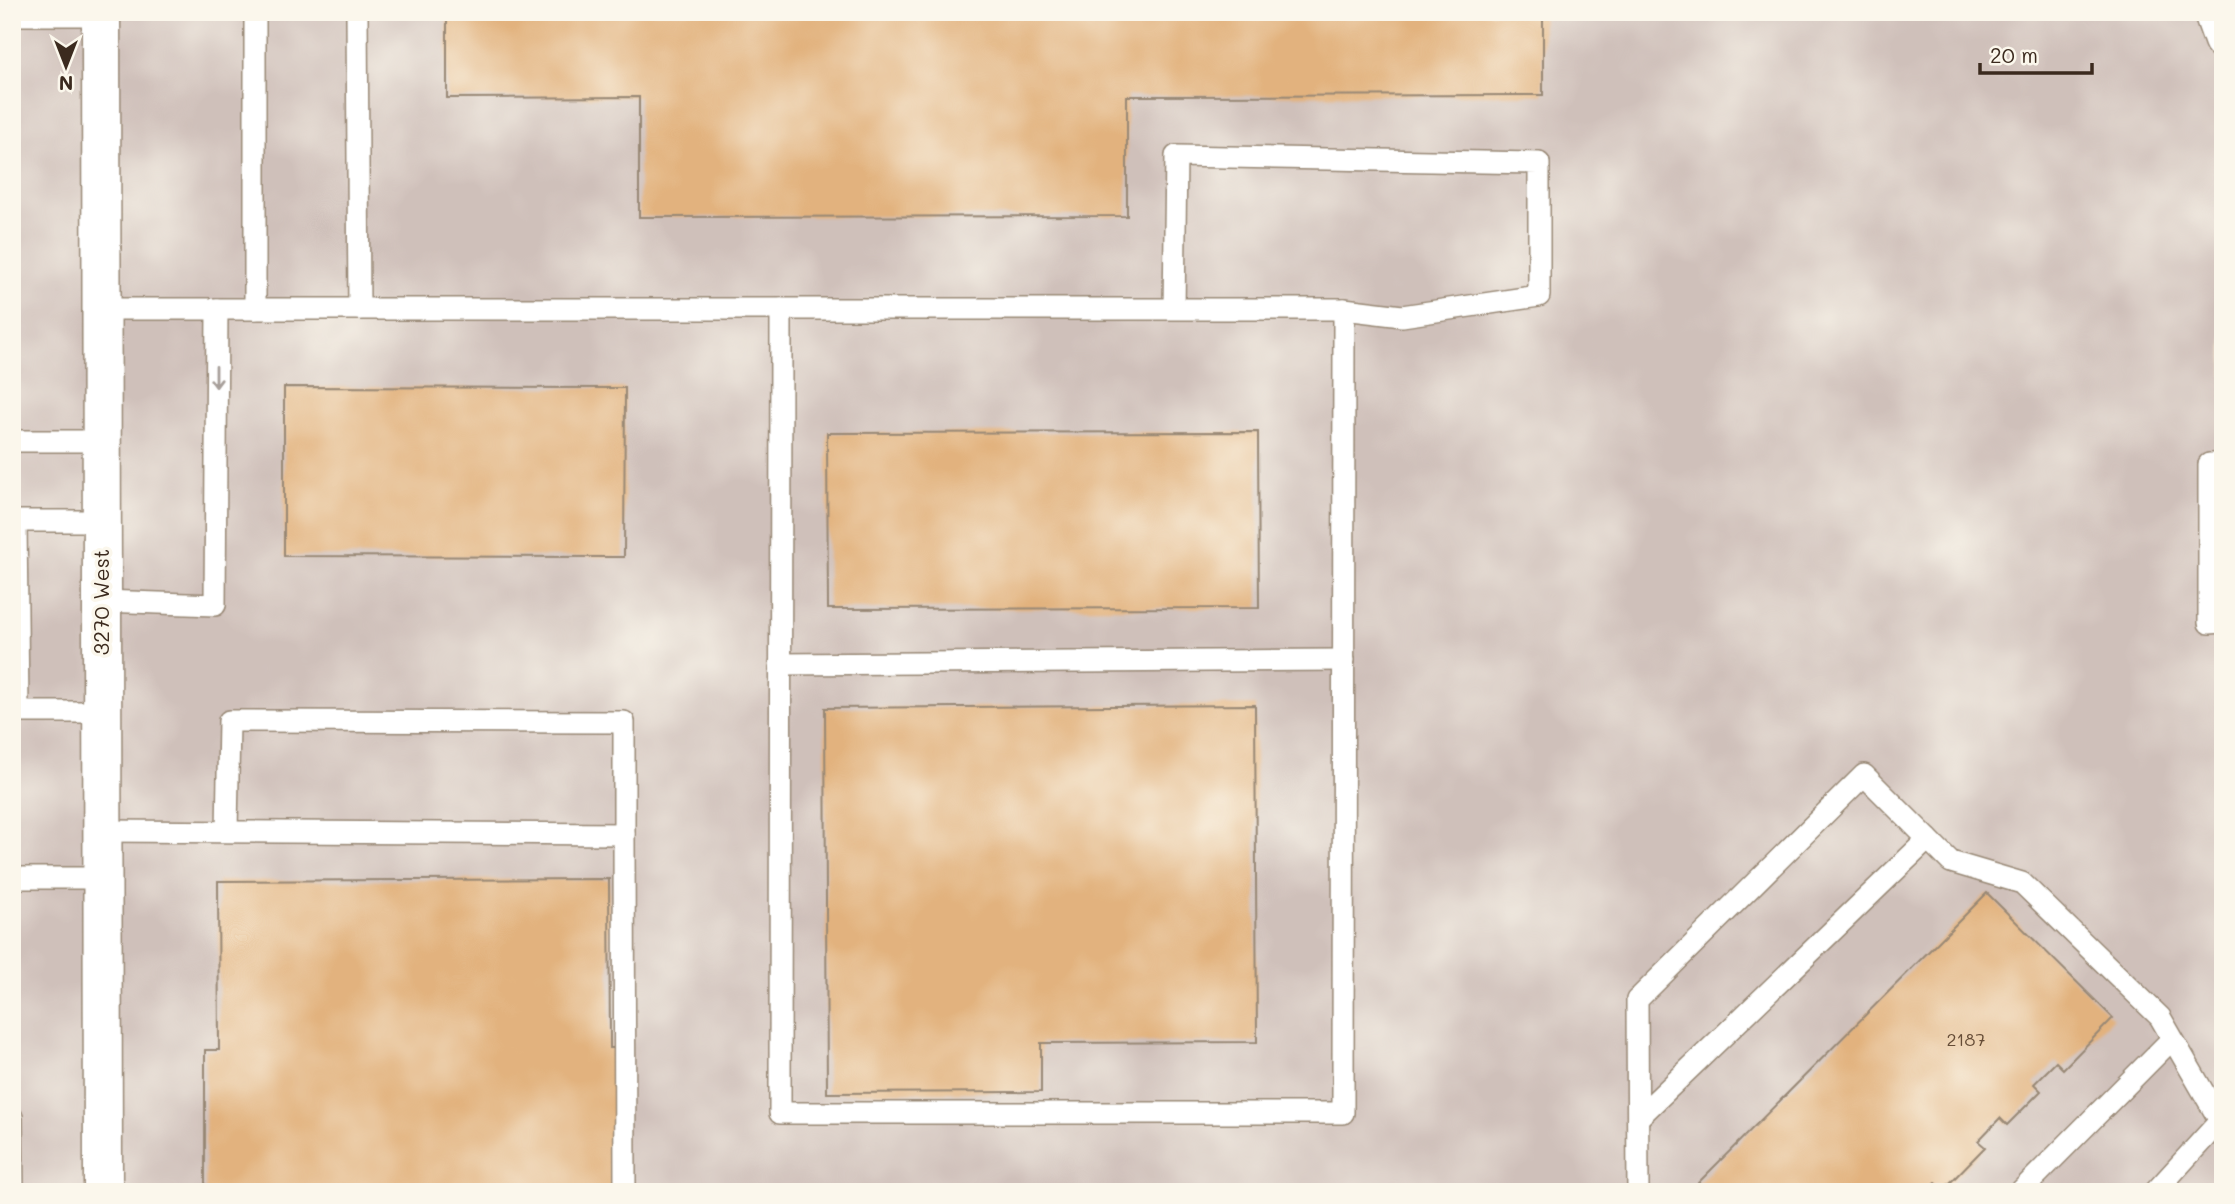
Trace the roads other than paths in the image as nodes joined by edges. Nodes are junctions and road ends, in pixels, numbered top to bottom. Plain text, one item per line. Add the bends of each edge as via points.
1 (255, 12) edge
2 (357, 12) edge
3 (2213, 12) edge
4 (101, 14) edge
5 (12, 16) edge
6 (2223, 40) edge
7 (102, 309) junction
8 (217, 309) junction
9 (255, 309) junction
10 (359, 309) junction
11 (781, 309) junction
12 (1174, 309) junction
13 (1344, 309) junction
14 (16, 441) dead end
15 (102, 441) junction
16 (2223, 464) edge
17 (102, 521) junction
18 (102, 601) junction
19 (2223, 622) edge
20 (1344, 660) junction
21 (780, 664) junction
22 (102, 712) junction
23 (15, 713) edge
24 (102, 831) junction
25 (227, 832) junction
26 (624, 834) junction
27 (1928, 839) junction
28 (12, 878) edge
29 (102, 878) junction
30 (2172, 1039) junction
31 (12, 1117) edge
32 (1637, 1118) junction
33 (2221, 1124) edge
34 (13, 1192) edge
35 (103, 1192) edge
36 (625, 1192) edge
37 (1638, 1192) edge
38 (2020, 1192) edge
39 (2155, 1192) edge

1 - 9 lane
2 - 10 lane
3 - 6 street
4 - 5 lane
4 - 7 street, 3270 West
7 - 8 lane
7 - 15 street, 3270 West
8 - 9 lane
8 -> 18 lane via 215,604
9 - 10 lane
10 - 11 lane
11 - 12 lane
11 - 21 lane
12 - 13 lane
12 - 13 lane via 1176,156 1539,163 1539,296 1402,316
13 - 20 lane
14 - 15 lane
15 - 17 street, 3270 West
16 - 19 lane via 2209,464 2209,622
17 - 18 street, 3270 West
17 - 23 lane via 16,521
18 - 22 street, 3270 West
20 - 21 lane
20 - 21 lane via 1343,1113 780,1113
22 - 23 lane
22 - 24 street, 3270 West
24 - 25 lane
24 - 29 street, 3270 West
25 - 26 lane
25 - 26 lane via 229,721 624,722
26 - 36 lane
27 - 30 lane via 1951,862 2022,883 2160,1017
27 - 32 lane
27 - 32 lane via 1864,775 1637,1000
28 - 29 lane
29 - 35 street, 3270 West
30 - 33 lane
30 - 38 lane
31 - 34 lane
32 - 37 lane
33 - 39 lane

